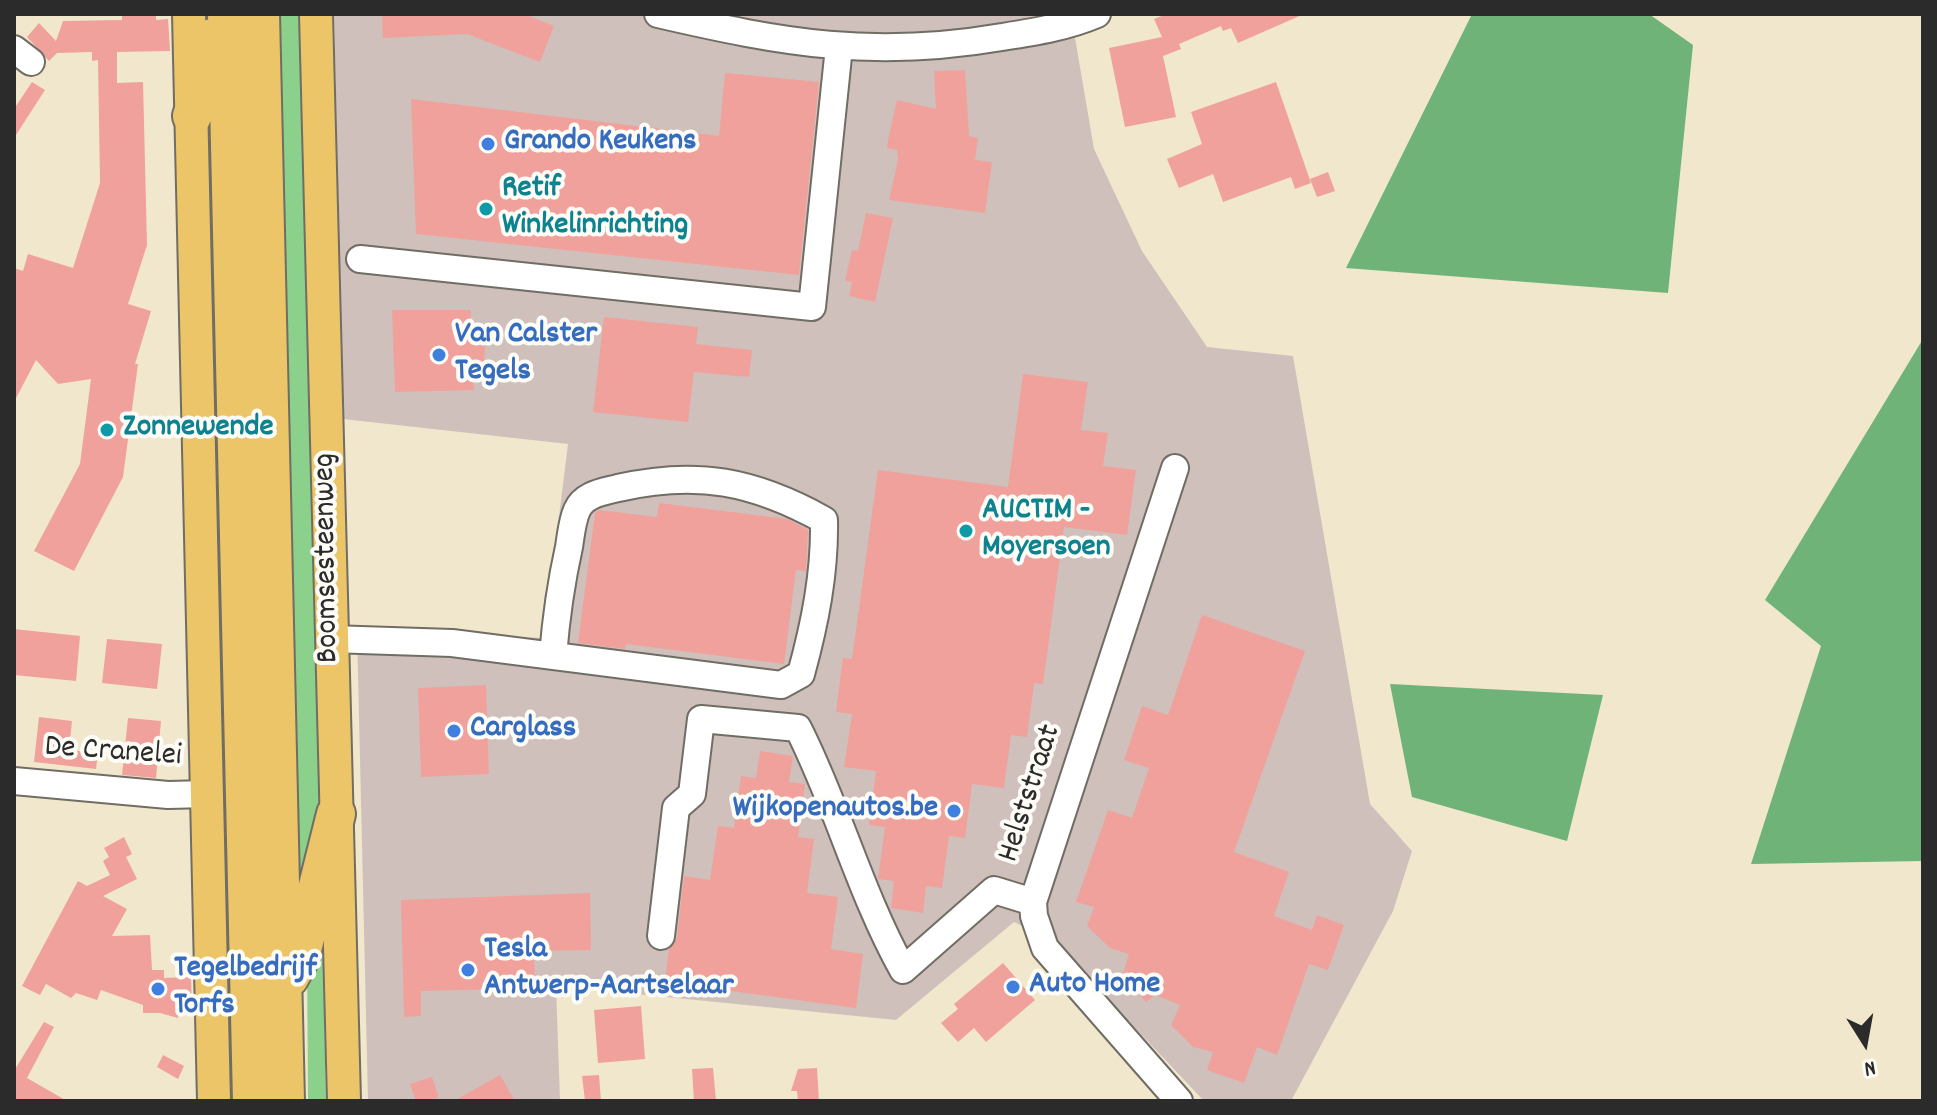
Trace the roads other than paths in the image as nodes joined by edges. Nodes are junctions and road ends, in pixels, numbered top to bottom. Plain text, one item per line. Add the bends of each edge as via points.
1 (189, 14) edge
2 (226, 14) edge
3 (260, 14) edge
4 (316, 14) edge
5 (658, 14) edge
6 (1097, 14) edge
7 (839, 47) junction
8 (192, 116) junction
9 (360, 259) dead end
10 (1175, 468) dead end
11 (330, 639) junction
12 (553, 656) junction
13 (14, 781) edge
14 (208, 794) junction
15 (336, 814) junction
16 (1033, 902) junction
17 (661, 936) dead end
18 (282, 991) junction
19 (214, 1101) edge
20 (252, 1101) edge
21 (285, 1101) edge
22 (344, 1101) edge
23 (1179, 1101) edge

1 - 8 main road
2 - 8 highway via 212,40
2 - 20 highway
3 - 18 highway
4 - 11 main road, Boomsesteenweg
5 - 7 street
6 - 7 street via 963,44
7 - 9 street via 812,307
8 - 14 main road
10 - 16 street, Helststraat
11 - 12 street via 452,643
11 - 15 main road, Boomsesteenweg
12 - 12 street via 781,685 801,674 814,625 825,556 824,520 784,498 742,484 688,478 591,495 577,509 557,603
13 - 14 street, De Cranelei
14 - 19 main road
15 - 18 highway via 300,958
15 - 22 main road, Boomsesteenweg
16 - 17 street via 994,890 903,970 877,923 819,768 798,728 701,719 692,794 676,808
16 - 23 street, Helststraat via 1045,948
18 - 21 highway

